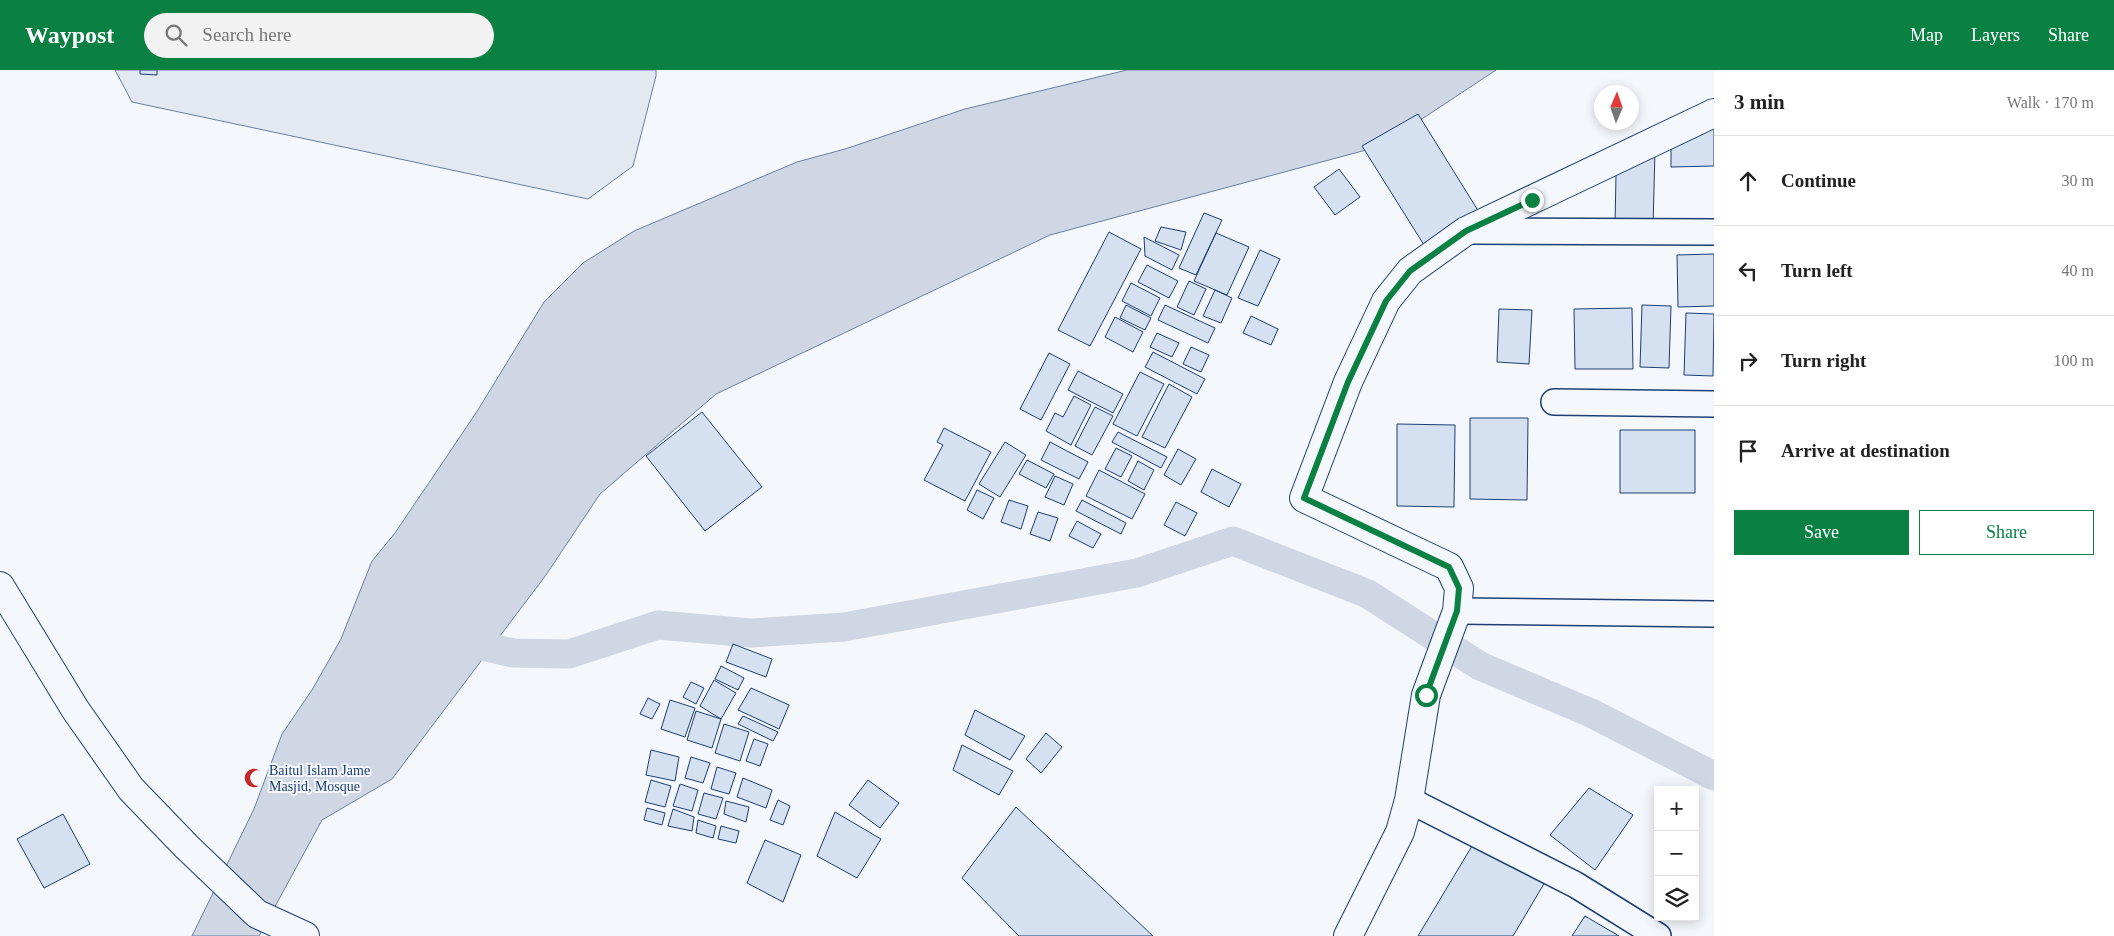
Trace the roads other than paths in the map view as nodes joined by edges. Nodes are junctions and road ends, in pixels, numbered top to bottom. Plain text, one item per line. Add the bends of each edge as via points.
1 (1714, 113) edge
2 (1466, 231) junction
3 (1714, 232) edge
4 (1554, 402) dead end
5 (1714, 404) edge
6 (0, 586) edge
7 (1457, 612) junction
8 (1714, 614) edge
9 (1409, 800) junction
10 (305, 936) edge
11 (1348, 936) edge
12 (1658, 936) edge

1 - 2 main road
2 - 3 street
2 - 7 main road via 1410,271 1386,301 1348,382 1304,498 1449,567 1459,588
4 - 5 street
6 - 10 main road via 75,709 131,789 257,914
7 - 8 street
7 - 9 main road via 1426,695
9 - 11 main road via 1400,832
9 - 12 street via 1576,885

